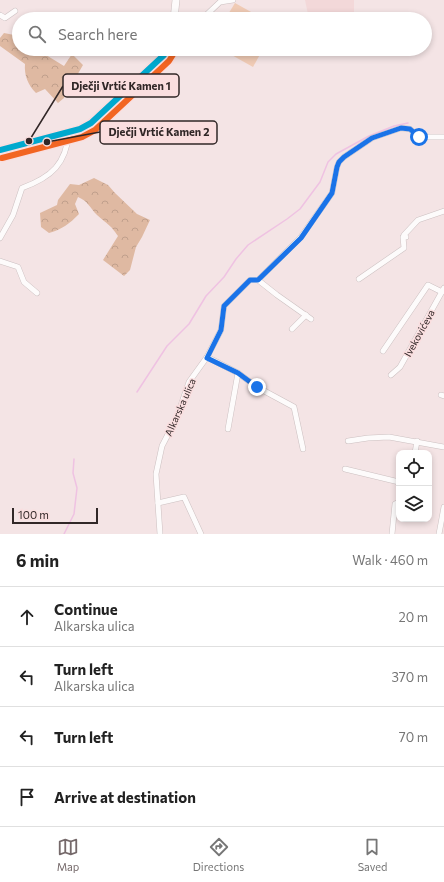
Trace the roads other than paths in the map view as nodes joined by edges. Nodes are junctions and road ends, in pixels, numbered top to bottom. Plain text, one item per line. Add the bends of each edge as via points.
1 (176, 0) edge
2 (233, 0) edge
3 (175, 12) edge
4 (209, 12) edge
5 (12, 13) edge
6 (0, 15) edge
7 (163, 56) edge
8 (68, 132) junction
9 (444, 137) edge
10 (0, 150) edge
11 (444, 211) edge
12 (0, 238) edge
13 (0, 261) edge
14 (359, 279) dead end
15 (258, 280) junction
16 (443, 290) edge
17 (37, 294) dead end
18 (306, 316) junction
19 (311, 319) dead end
20 (292, 329) dead end
21 (383, 351) dead end
22 (207, 358) junction
23 (238, 373) junction
24 (391, 375) dead end
25 (228, 429) dead end
26 (417, 441) junction
27 (348, 442) dead end
28 (444, 446) edge
29 (303, 448) dead end
30 (416, 450) edge
31 (344, 469) dead end
32 (396, 481) edge
33 (158, 504) junction
34 (396, 504) edge
35 (444, 507) edge
36 (160, 534) edge
37 (201, 534) edge
38 (392, 534) edge
39 (439, 534) edge

1 - 3 street
2 - 4 street via 220,2
5 - 6 street via 5,18
7 - 8 street via 91,123
8 - 10 street
8 - 12 street via 66,151 59,165 38,182 22,188
9 - 15 street, Alkarska ulica via 419,137 410,129 401,128 372,138 344,157 337,167 332,193 301,238
11 - 14 street via 418,220 404,236 404,248
13 - 17 street via 18,267 24,282
15 - 18 street
15 - 22 street, Alkarska ulica via 250,280 224,306 221,330
16 - 21 street, Ivekovićeva via 428,285
16 - 24 street, Ivekovićeva via 400,368
18 - 19 street
18 - 20 street
22 - 23 street
22 - 33 street, Alkarska ulica via 189,382 177,418 162,446 156,474
23 - 25 street
23 - 29 street via 257,387 294,407
26 - 27 street via 389,437
26 - 28 street
26 - 30 street
31 - 32 street
33 - 36 street, Alkarska ulica
33 - 37 street via 184,497
34 - 38 street
35 - 39 street

